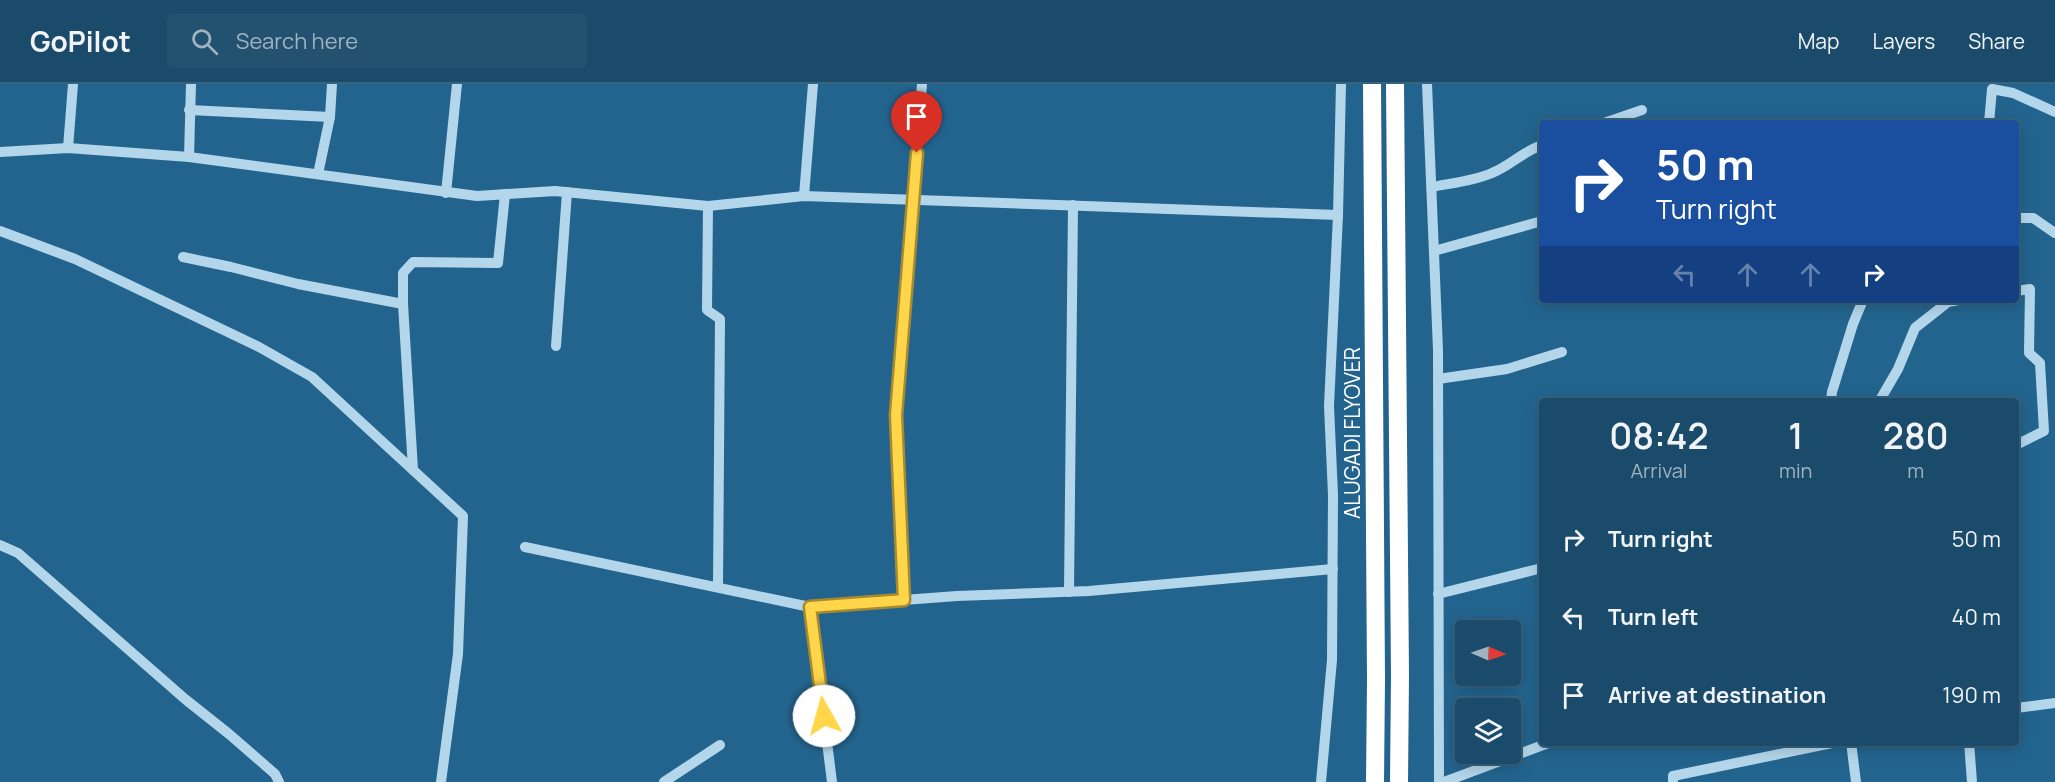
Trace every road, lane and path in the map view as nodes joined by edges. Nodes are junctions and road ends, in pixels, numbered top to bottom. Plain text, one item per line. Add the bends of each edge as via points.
1 (73, 84) edge
2 (191, 84) edge
3 (332, 84) edge
4 (457, 84) edge
5 (813, 84) edge
6 (922, 84) edge
7 (1341, 84) edge
8 (1372, 84) edge
9 (1395, 84) edge
10 (1427, 84) edge
11 (1992, 87) edge
12 (189, 110) junction
13 (1642, 110) dead end
14 (2055, 112) edge
15 (330, 117) junction
16 (1613, 120) edge
17 (1989, 120) edge
18 (1539, 146) edge
19 (68, 148) junction
20 (0, 152) edge
21 (189, 158) junction
22 (318, 174) junction
23 (1432, 187) junction
24 (567, 192) junction
25 (446, 193) junction
26 (506, 194) junction
27 (804, 196) junction
28 (914, 200) junction
29 (1073, 205) junction
30 (708, 206) junction
31 (1338, 215) junction
32 (2019, 218) edge
33 (1539, 222) edge
34 (0, 231) edge
35 (2055, 233) edge
36 (1434, 251) junction
37 (183, 257) dead end
38 (2019, 291) edge
39 (1862, 303) edge
40 (403, 304) junction
41 (1939, 305) edge
42 (556, 346) dead end
43 (1562, 352) dead end
44 (1438, 379) junction
45 (1831, 398) edge
46 (1881, 398) edge
47 (2019, 444) edge
48 (413, 470) junction
49 (0, 545) edge
50 (525, 547) dead end
51 (1333, 569) junction
52 (1539, 569) edge
53 (718, 587) junction
54 (1069, 592) junction
55 (1438, 594) junction
56 (904, 600) junction
57 (810, 607) junction
58 (2055, 703) edge
59 (2019, 708) edge
60 (720, 746) dead end
61 (1540, 746) edge
62 (1818, 746) edge
63 (1852, 746) edge
64 (1969, 746) edge
65 (279, 782) edge
66 (441, 782) edge
67 (664, 782) edge
68 (832, 782) edge
69 (1321, 782) edge
70 (1375, 782) edge
71 (1399, 782) edge
72 (1439, 782) edge
73 (1444, 782) edge
74 (1673, 782) edge
75 (1856, 782) edge
76 (1972, 782) edge

1 - 19 street
2 - 12 street
3 - 15 street
4 - 25 street
5 - 27 street
6 - 28 street
7 - 31 street
8 - 70 highway, ALUGADI FLYOVER
9 - 71 highway
10 - 23 street
11 - 14 street
11 - 17 street
12 - 15 street
12 - 21 street
13 - 16 street
15 - 22 street
18 - 23 street via 1480,178
19 - 20 street
19 - 21 street
21 - 22 street
22 - 25 street
23 - 36 street
24 - 26 street
24 - 30 street
24 - 42 street
25 - 26 street
26 - 40 street via 498,263 413,262 403,273
27 - 28 street
27 - 30 street
28 - 29 street
28 - 56 street via 896,415
29 - 31 street
29 - 54 street
30 - 53 street via 707,310 720,319
31 - 51 street via 1329,406
32 - 35 street via 2033,218
33 - 36 street
34 - 48 street via 75,259 276,357 312,378
36 - 44 street
37 - 40 street
38 - 47 street via 2030,289 2029,353 2040,363 2044,431
39 - 45 street
40 - 48 street
41 - 46 street via 1915,328
43 - 44 street via 1508,369
44 - 55 street
48 - 66 street via 463,516 458,654
49 - 65 street via 18,553 275,774
50 - 53 street
51 - 54 street
51 - 69 street via 1332,660
52 - 55 street
53 - 57 street
54 - 56 street
55 - 72 street
56 - 57 street
57 - 68 street
58 - 59 street
60 - 67 street
61 - 73 street
62 - 74 street via 1673,776
63 - 75 street
64 - 76 street

